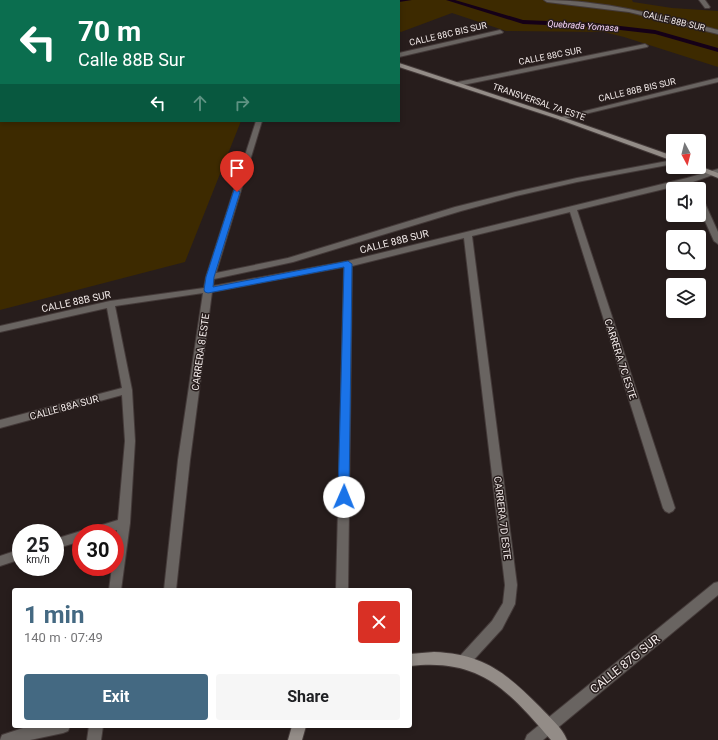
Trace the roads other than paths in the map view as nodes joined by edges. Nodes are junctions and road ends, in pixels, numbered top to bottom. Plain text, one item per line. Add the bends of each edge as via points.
1 (547, 0) edge
2 (702, 0) edge
3 (707, 7) dead end
4 (500, 32) dead end
5 (718, 32) edge
6 (645, 46) dead end
7 (400, 55) edge
8 (400, 65) edge
9 (718, 80) edge
10 (458, 84) junction
11 (560, 118) junction
12 (259, 122) edge
13 (666, 156) edge
14 (666, 163) edge
15 (706, 170) edge
16 (716, 173) edge
17 (690, 180) joint
18 (573, 209) junction
19 (706, 214) edge
20 (468, 234) junction
21 (718, 241) edge
22 (348, 264) junction
23 (210, 277) junction
24 (208, 290) junction
25 (110, 304) junction
26 (0, 329) edge
27 (127, 390) junction
28 (0, 424) edge
29 (669, 508) dead end
30 (124, 523) junction
31 (121, 524) edge
32 (12, 557) edge
33 (0, 560) edge
34 (718, 587) edge
35 (115, 588) edge
36 (170, 588) edge
37 (342, 588) edge
38 (412, 660) edge
39 (464, 661) junction
40 (549, 726) junction
41 (53, 728) edge
42 (96, 728) edge
43 (298, 728) edge
44 (7, 740) edge
45 (94, 740) edge
46 (295, 740) edge
47 (532, 740) edge
48 (560, 740) edge

1 - 5 street, CALLE 88B SUR via 628,8
2 - 3 street
4 - 7 street, CALLE 88C BIS SUR
6 - 10 street, CALLE 88C SUR
8 - 10 street, TRANSVERSAL 7A ESTE
9 - 11 street, CALLE 88B BIS SUR
10 - 11 street, TRANSVERSAL 7A ESTE
11 - 13 street, TRANSVERSAL 7A ESTE
12 - 23 street, CARRERA 8 ESTE
14 - 23 street, CALLE 88B SUR via 515,194 290,260
15 - 16 street
16 - 17 street, CALLE 88B SUR
17 - 18 street, CALLE 88B SUR
18 - 20 street, CALLE 88B SUR
18 - 29 street, CARRERA 7C ESTE
19 - 21 street
20 - 22 street, CALLE 88B SUR
20 - 39 street, CARRERA 7D ESTE via 511,585 509,604 497,625
22 - 24 street, CALLE 88B SUR
22 - 37 street
23 - 24 street, CARRERA 8 ESTE
24 - 25 street, CALLE 88B SUR
24 - 36 street, CARRERA 8 ESTE via 184,460
25 - 26 street, CALLE 88B SUR
25 - 27 street
27 - 28 street, CALLE 88A SUR
27 - 30 street via 130,441
30 - 31 street
30 - 35 street
32 - 33 street
34 - 40 street, CALLE 87G SUR
38 - 39 street via 424,658
39 - 40 street via 483,668 500,679
40 - 47 street, CALLE 87G SUR
40 - 48 street
41 - 44 street
42 - 45 street
43 - 46 street

